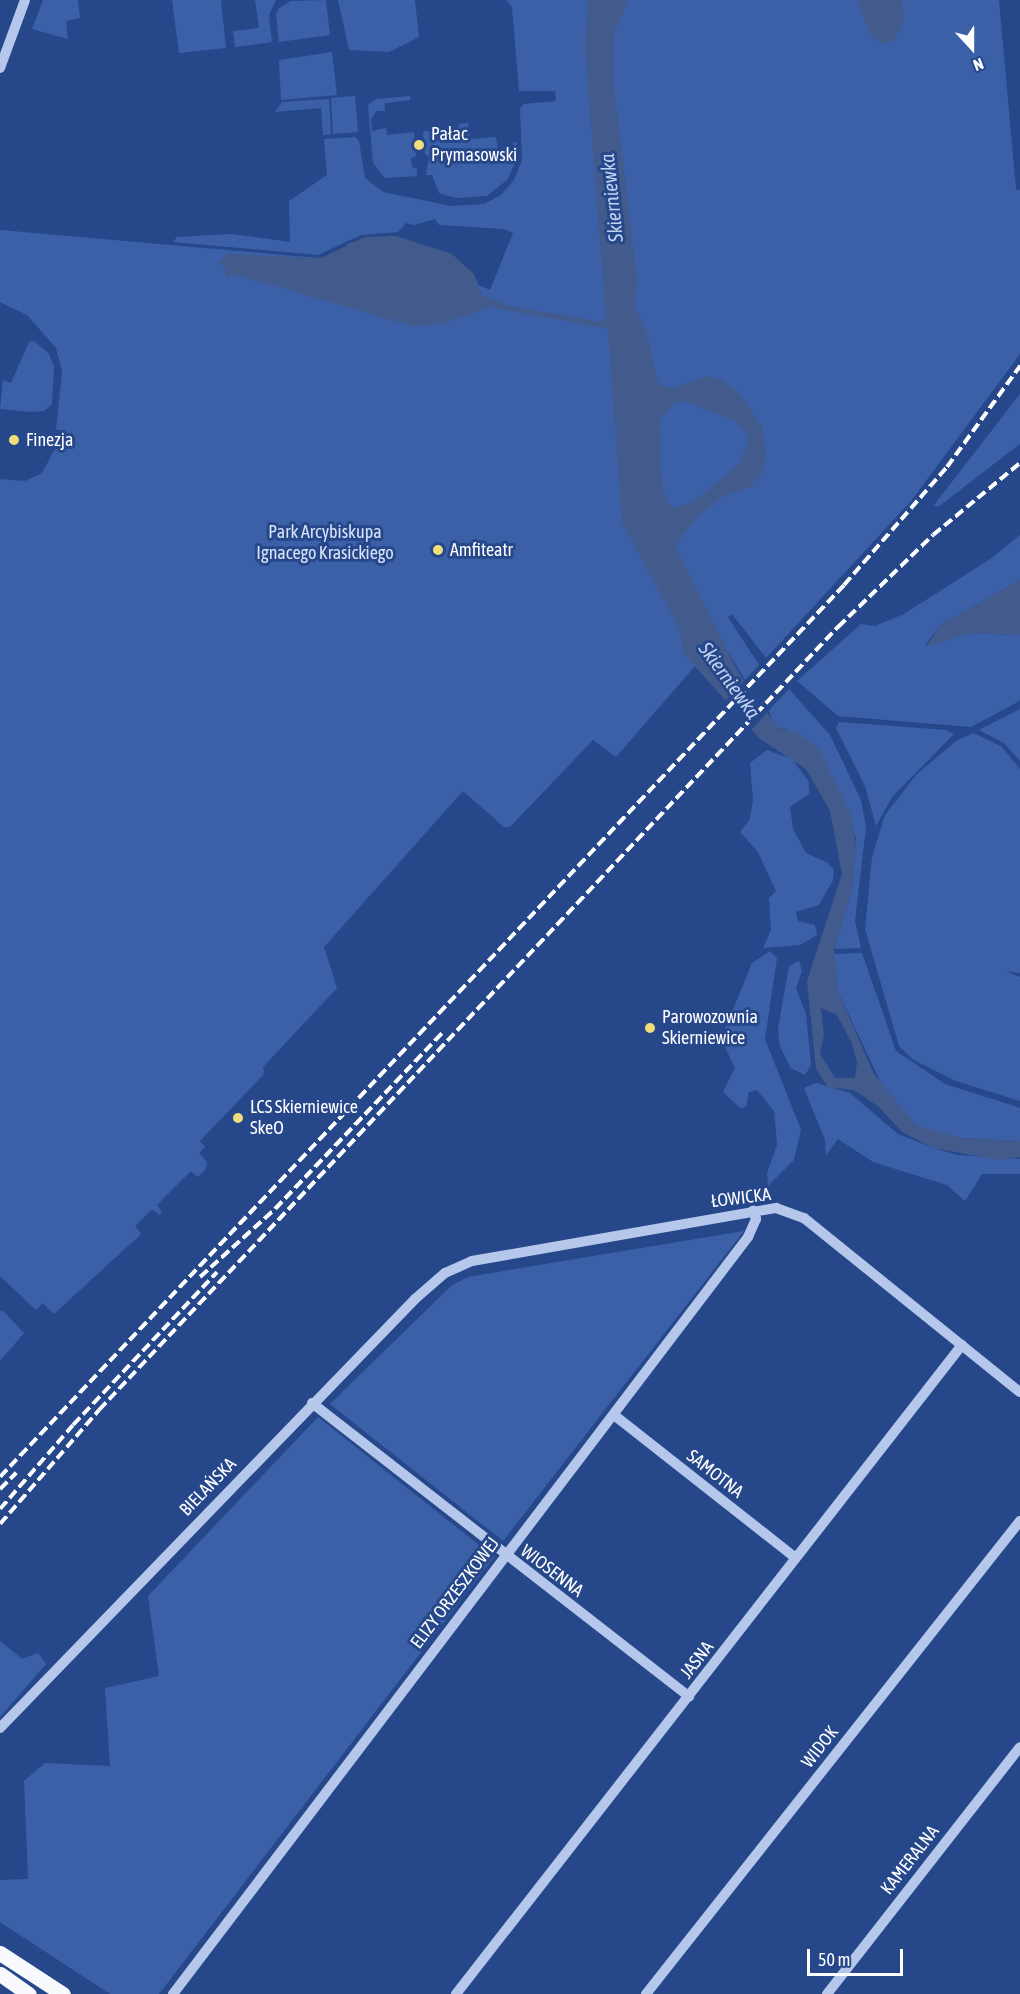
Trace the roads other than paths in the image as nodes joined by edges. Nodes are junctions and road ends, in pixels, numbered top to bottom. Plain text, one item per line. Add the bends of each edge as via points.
1 (25, 0) edge
2 (0, 68) edge
3 (753, 1210) junction
4 (445, 1273) joint
5 (962, 1345) junction
6 (1020, 1392) edge
7 (312, 1403) junction
8 (614, 1415) junction
9 (1020, 1521) edge
10 (504, 1555) junction
11 (796, 1558) junction
12 (689, 1697) junction
13 (0, 1728) edge
14 (1020, 1747) edge
15 (0, 1953) edge
16 (0, 1974) edge
17 (29, 1994) edge
18 (63, 1994) edge
19 (173, 1994) edge
20 (456, 1994) edge
21 (646, 1994) edge
22 (827, 1994) edge

1 - 2 street
3 - 4 street, ŁOWICKA via 472,1261
3 - 5 street, ŁOWICKA via 776,1208 804,1218
3 - 8 street, ELIZY ORZESZKOWEJ via 756,1219 748,1237
4 - 7 street, BIELAŃSKA
5 - 6 street, ŁOWICKA
5 - 11 street, JASNA
7 - 10 street, WIOSENNA
7 - 13 street, BIELAŃSKA
8 - 10 street, ELIZY ORZESZKOWEJ
8 - 11 street, SAMOTNA
9 - 21 street, WIDOK
10 - 12 street, WIOSENNA
10 - 19 street, ELIZY ORZESZKOWEJ
11 - 12 street, JASNA
12 - 20 street, JASNA
14 - 22 street, KAMERALNA
15 - 18 main road
16 - 17 main road

